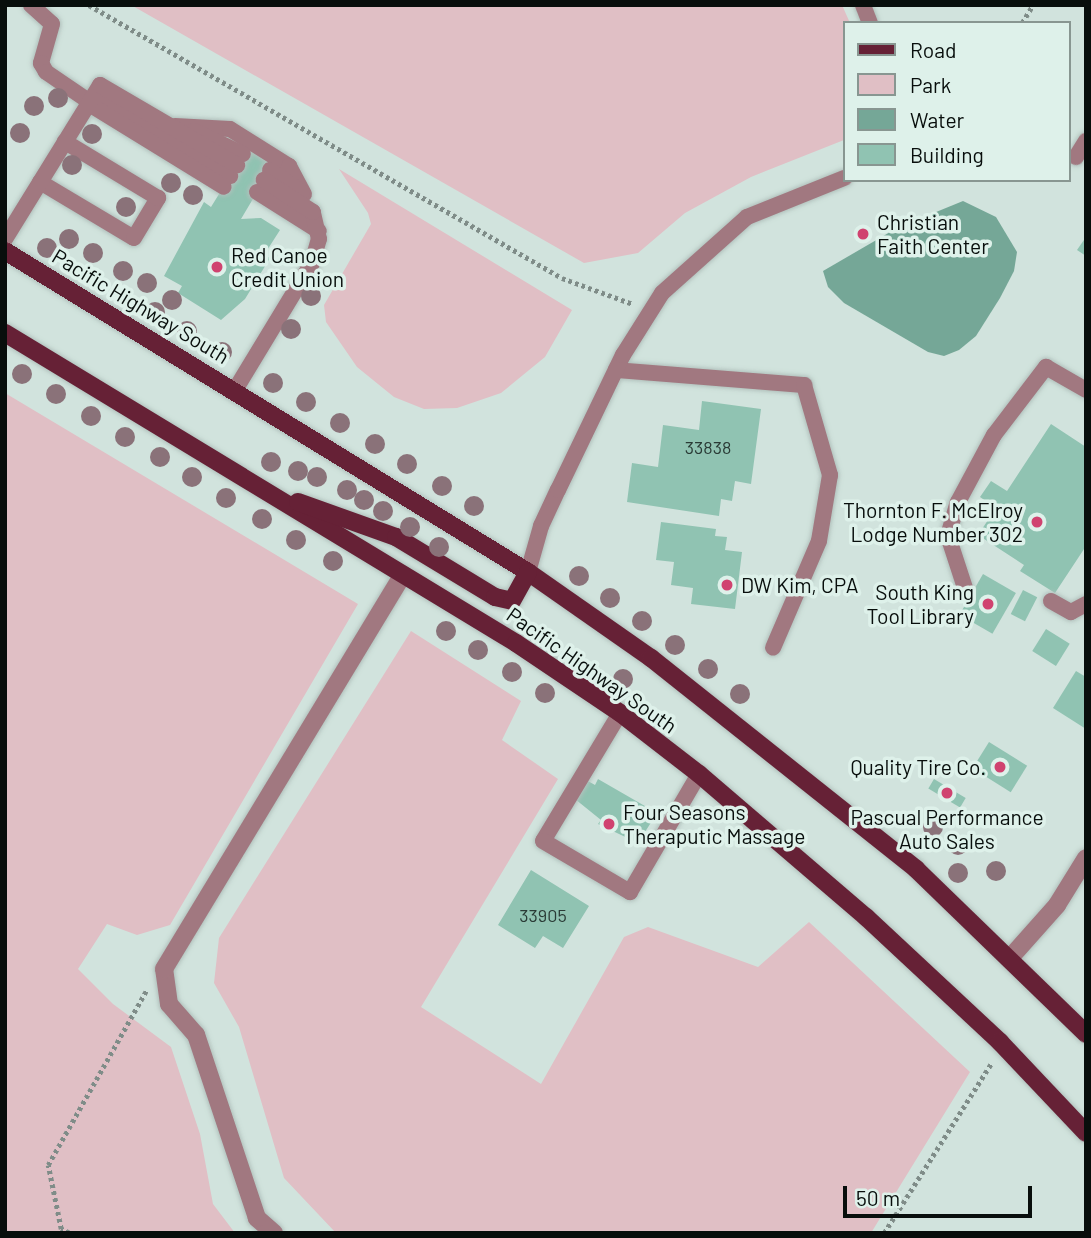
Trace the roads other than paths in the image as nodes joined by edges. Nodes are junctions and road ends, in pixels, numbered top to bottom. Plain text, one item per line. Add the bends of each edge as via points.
1 (32, 5) edge
2 (93, 96) junction
3 (175, 126) junction
4 (1086, 141) edge
5 (65, 142) junction
6 (1076, 157) dead end
7 (842, 179) edge
8 (40, 182) junction
9 (260, 186) junction
10 (304, 194) junction
11 (313, 212) junction
12 (318, 231) junction
13 (5, 239) edge
14 (5, 251) edge
15 (5, 333) edge
16 (616, 370) junction
17 (235, 390) junction
18 (1086, 390) edge
19 (265, 491) junction
20 (528, 572) junction
21 (403, 575) junction
22 (966, 591) dead end
23 (1051, 601) dead end
24 (1086, 604) edge
25 (773, 648) dead end
26 (620, 713) junction
27 (699, 774) junction
28 (1086, 858) edge
29 (1010, 958) junction
30 (1086, 1034) edge
31 (1086, 1133) edge
32 (274, 1233) edge

1 - 2 lane via 52,24 41,63 51,79
2 - 3 lane
2 - 3 lane via 234,170
2 - 5 lane
3 - 10 lane via 230,129 289,166
4 - 6 lane
5 - 8 lane
5 - 8 lane via 158,198 134,238
7 - 16 lane via 747,217 688,265 649,313
8 - 13 lane
9 - 10 lane
9 - 11 lane
9 - 12 lane via 273,201
10 - 11 lane
11 - 12 lane
12 - 17 lane via 312,263
14 - 17 main road, Pacific Highway South
15 - 19 main road, Pacific Highway South
16 - 20 lane via 541,526
16 - 25 lane via 804,385 830,475 819,541
17 - 20 main road, Pacific Highway South
18 - 22 lane via 1046,366 994,435 958,502 948,536
19 - 20 main road via 396,537 495,597 512,601
19 - 21 main road, Pacific Highway South
20 - 29 main road, Pacific Highway South via 651,658 823,791
21 - 26 main road, Pacific Highway South
21 - 32 street via 164,969 169,1004 196,1035 257,1218
23 - 24 lane via 1071,612
26 - 27 main road, Pacific Highway South
26 - 27 lane via 543,841 630,892
27 - 31 main road, Pacific Highway South via 866,917 1000,1042
28 - 29 street via 1057,905
29 - 30 main road, Pacific Highway South

